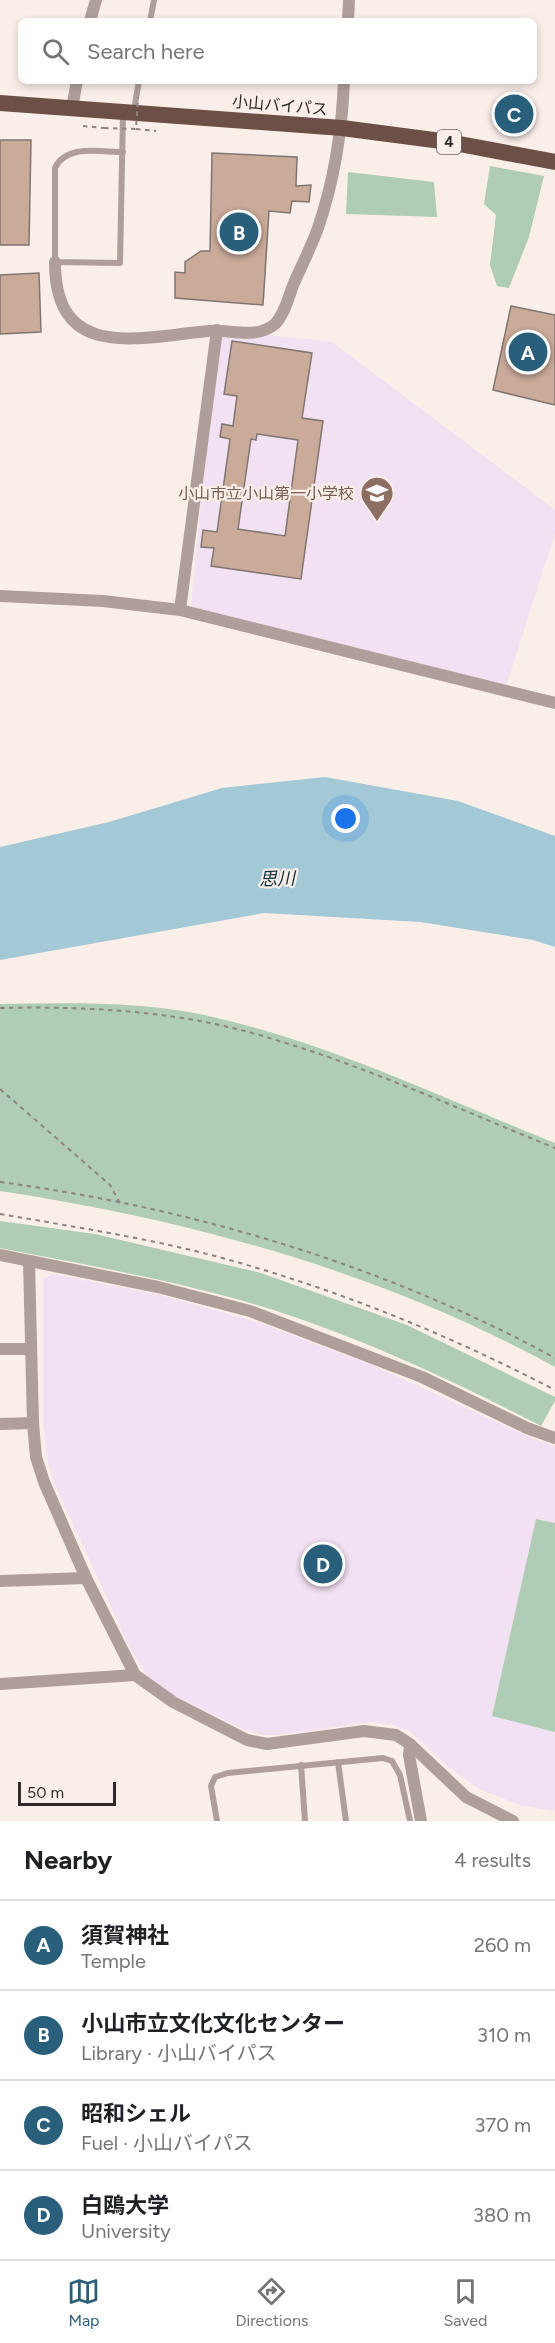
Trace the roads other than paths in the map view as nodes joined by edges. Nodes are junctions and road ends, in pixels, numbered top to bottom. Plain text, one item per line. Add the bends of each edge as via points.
1 (96, 0) edge
2 (154, 0) edge
3 (349, 0) edge
4 (91, 18) edge
5 (151, 18) edge
6 (348, 18) edge
7 (76, 84) edge
8 (138, 84) edge
9 (345, 84) edge
10 (0, 103) edge
11 (72, 108) junction
12 (130, 118) junction
13 (342, 128) junction
14 (123, 152) junction
15 (555, 162) edge
16 (55, 262) junction
17 (217, 330) junction
18 (0, 596) edge
19 (180, 610) junction
20 (555, 703) edge
21 (0, 1255) edge
22 (29, 1262) junction
23 (0, 1349) edge
24 (31, 1349) junction
25 (33, 1423) junction
26 (0, 1424) edge
27 (555, 1438) edge
28 (86, 1578) junction
29 (0, 1581) edge
30 (135, 1675) junction
31 (0, 1684) edge
32 (410, 1743) junction
33 (338, 1762) junction
34 (300, 1765) junction
35 (217, 1821) edge
36 (305, 1821) edge
37 (346, 1821) edge
38 (410, 1821) edge
39 (421, 1821) edge
40 (513, 1821) edge

1 - 4 street
2 - 5 lane
3 - 6 street
7 - 11 street
8 - 12 lane
9 - 13 street
10 - 11 highway, 小山バイパス / 4
11 - 12 highway, 小山バイパス / 4
12 - 13 highway, 小山バイパス / 4
12 - 14 lane
13 - 15 highway, 小山バイパス / 4 via 449,142
13 - 17 street via 317,229 277,322 266,330 248,333
14 - 16 lane via 74,152 58,160
14 - 16 lane via 120,263
16 - 17 street via 55,284 62,304 72,321 92,335 116,338
17 - 19 street
18 - 19 street via 103,601
19 - 20 street
21 - 22 street
22 - 24 street
22 - 27 street via 167,1289 250,1311 422,1377
23 - 24 street
24 - 25 street
25 - 26 street
25 - 28 street via 36,1457 44,1482
28 - 29 street
28 - 30 street
30 - 31 street
30 - 32 street via 173,1702 247,1740 267,1744 364,1731 396,1735
32 - 39 street
32 - 40 street via 466,1797
33 - 34 lane
33 - 37 lane
33 - 38 lane via 383,1758 392,1761 400,1775
34 - 35 lane via 215,1777 211,1786
34 - 36 lane

